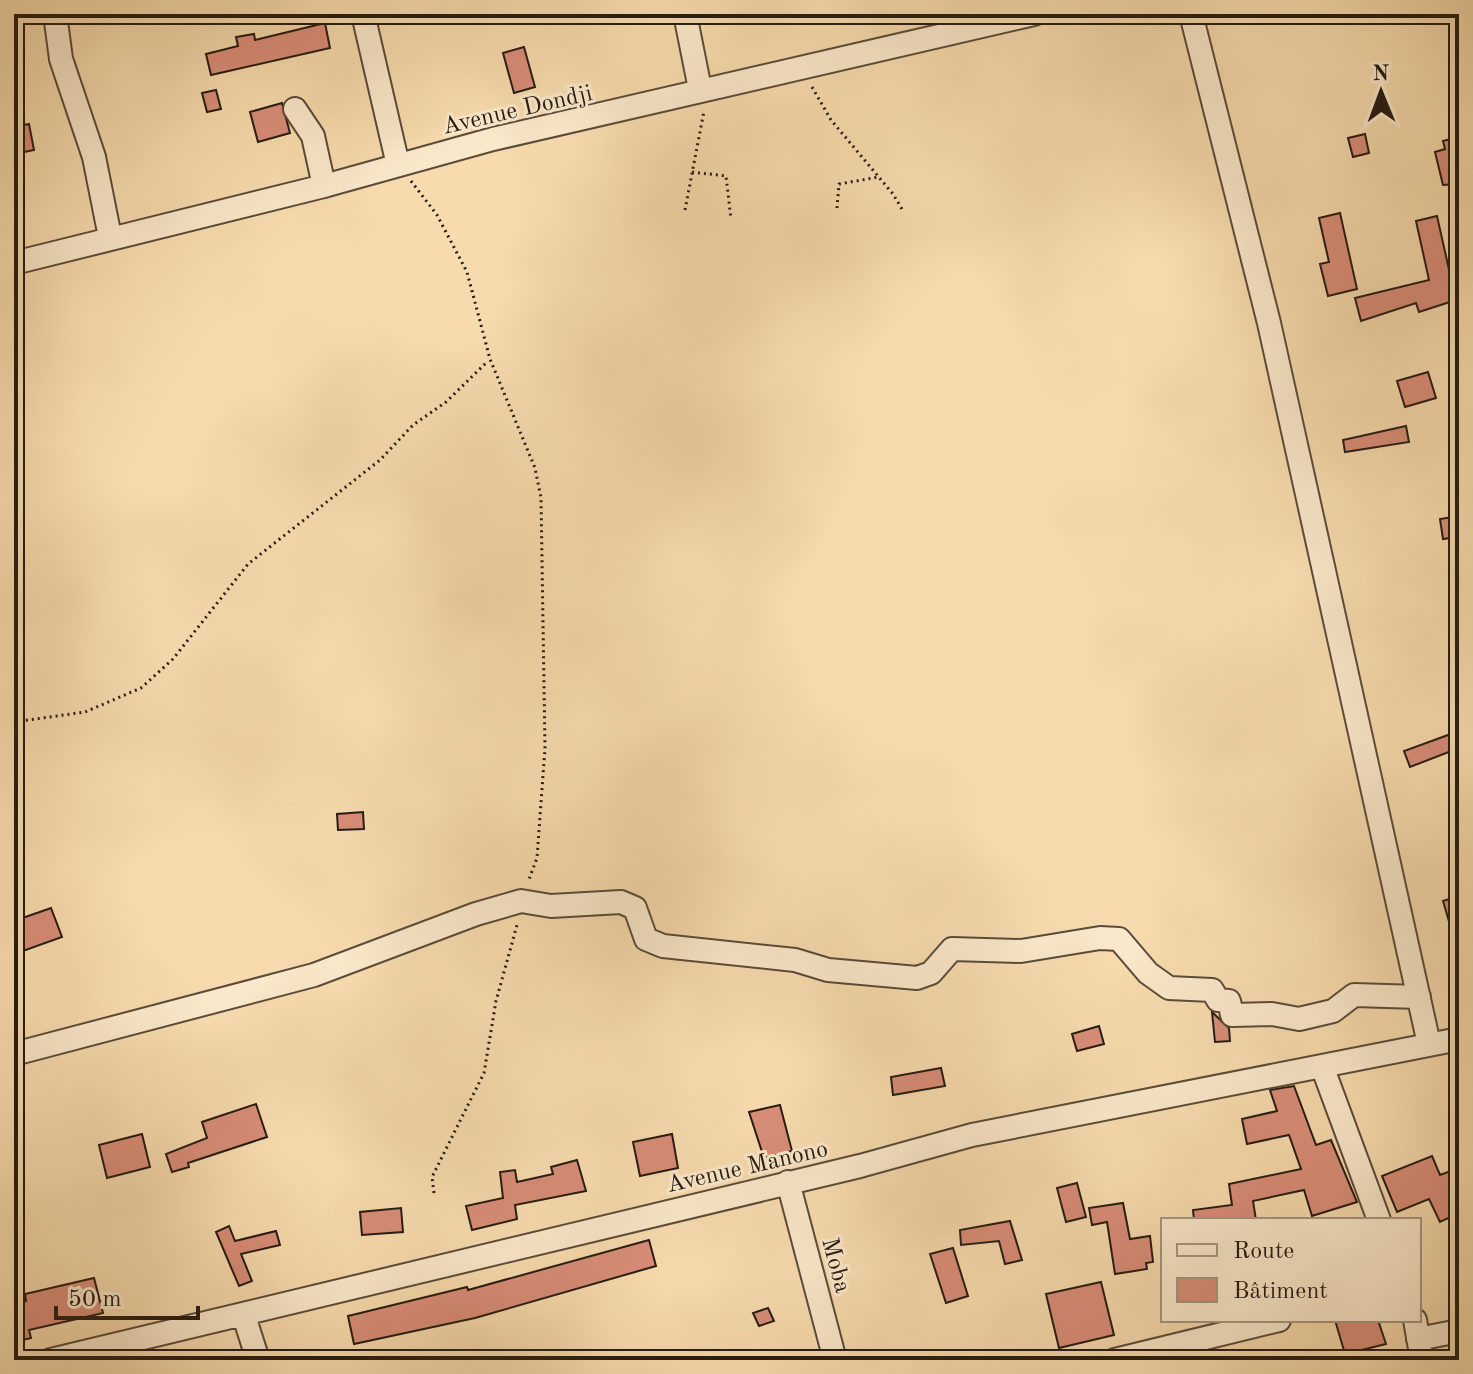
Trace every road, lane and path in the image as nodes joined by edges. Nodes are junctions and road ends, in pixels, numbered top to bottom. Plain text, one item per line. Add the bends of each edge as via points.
1 (55, 14) edge
2 (363, 14) edge
3 (685, 14) edge
4 (1034, 14) edge
5 (1191, 14) edge
6 (947, 23) edge
7 (803, 70) junction
8 (700, 89) junction
9 (295, 109) dead end
10 (398, 165) junction
11 (692, 172) junction
12 (879, 177) junction
13 (324, 186) junction
14 (837, 208) dead end
15 (902, 209) dead end
16 (685, 210) dead end
17 (731, 219) dead end
18 (110, 237) junction
19 (14, 263) edge
20 (490, 359) junction
21 (14, 722) edge
22 (521, 901) junction
23 (1419, 997) junction
24 (1459, 1039) edge
25 (1429, 1044) junction
26 (14, 1054) edge
27 (1322, 1066) junction
28 (788, 1182) junction
29 (434, 1193) dead end
30 (1378, 1218) edge
31 (244, 1316) junction
32 (1271, 1322) edge
33 (1459, 1331) edge
34 (1418, 1340) edge
35 (51, 1360) edge
36 (258, 1360) edge
37 (835, 1360) edge
38 (1115, 1360) edge

1 - 18 street via 61,59 94,157
2 - 10 street
3 - 8 street
4 - 6 street, Avenue Dondji
5 - 23 street via 1269,323
6 - 7 street, Avenue Dondji
7 - 8 street, Avenue Dondji
7 - 12 path via 831,120
8 - 10 street, Avenue Dondji
8 - 11 path via 704,107
9 - 13 street via 313,136
10 - 13 street, Avenue Dondji
10 - 20 path via 437,215 467,272
11 - 16 path
11 - 17 path via 726,176
12 - 14 path via 839,184
12 - 15 path
13 - 18 street, Avenue Dondji
18 - 19 street, Avenue Dondji
20 - 21 path via 380,460 248,564 173,659 141,688 85,712
20 - 22 path via 535,468 541,498 542,810 537,858
22 - 23 street via 551,906 621,902 635,908 646,939 663,946 917,978 931,973 952,949 1021,951 1119,939 1169,988 1212,990 1218,1000 1229,1001 1232,1015 1299,1019 1333,1011 1354,995
22 - 26 street via 314,975
22 - 29 path via 484,1073 432,1177
23 - 25 street
24 - 25 street, Avenue Manono
25 - 27 street, Avenue Manono
27 - 28 street, Avenue Manono via 972,1135
27 - 30 street
28 - 31 street, Avenue Manono
28 - 37 street, Moba
31 - 35 street, Avenue Manono
31 - 36 street
32 - 38 street
33 - 34 street

